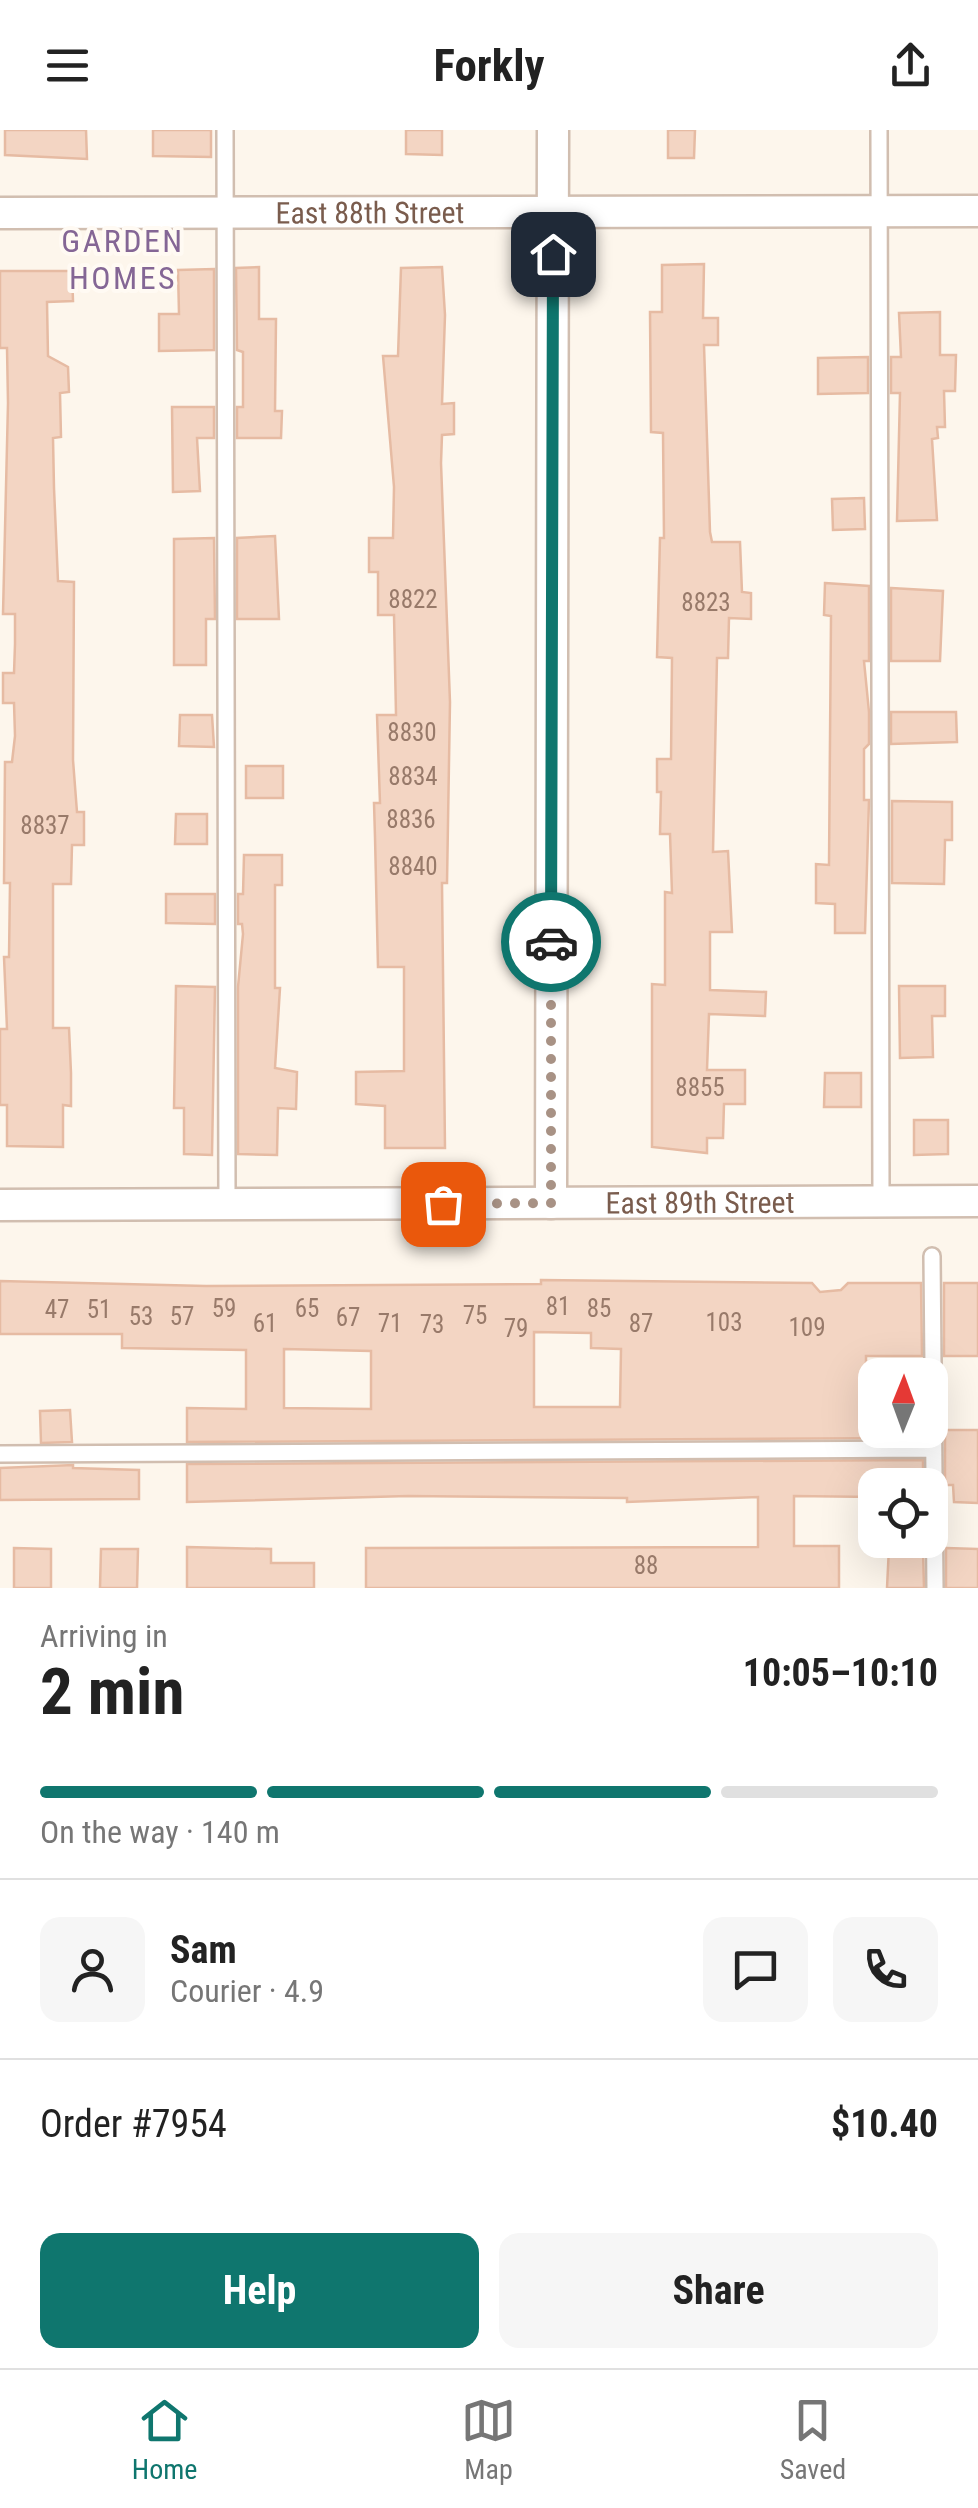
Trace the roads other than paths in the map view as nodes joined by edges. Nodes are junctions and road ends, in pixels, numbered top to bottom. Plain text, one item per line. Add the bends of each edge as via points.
1 (225, 130) edge
2 (553, 130) edge
3 (880, 130) edge
4 (878, 210) junction
5 (553, 211) junction
6 (978, 211) edge
7 (224, 212) junction
8 (0, 213) edge
9 (881, 1202) junction
10 (978, 1202) edge
11 (551, 1203) junction
12 (228, 1204) junction
13 (0, 1206) edge
14 (932, 1256) dead end
15 (933, 1449) junction
16 (0, 1454) edge
17 (934, 1588) edge

1 - 7 lane
2 - 5 street
3 - 4 lane
4 - 5 street, East 88th Street
4 - 6 street, East 88th Street
4 - 9 lane
5 - 7 street, East 88th Street
5 - 11 street
7 - 8 street, East 88th Street
7 - 12 lane
9 - 10 street, East 89th Street
9 - 11 street, East 89th Street
11 - 12 street, East 89th Street
12 - 13 street, East 89th Street
14 - 15 lane
15 - 16 lane
15 - 17 lane

